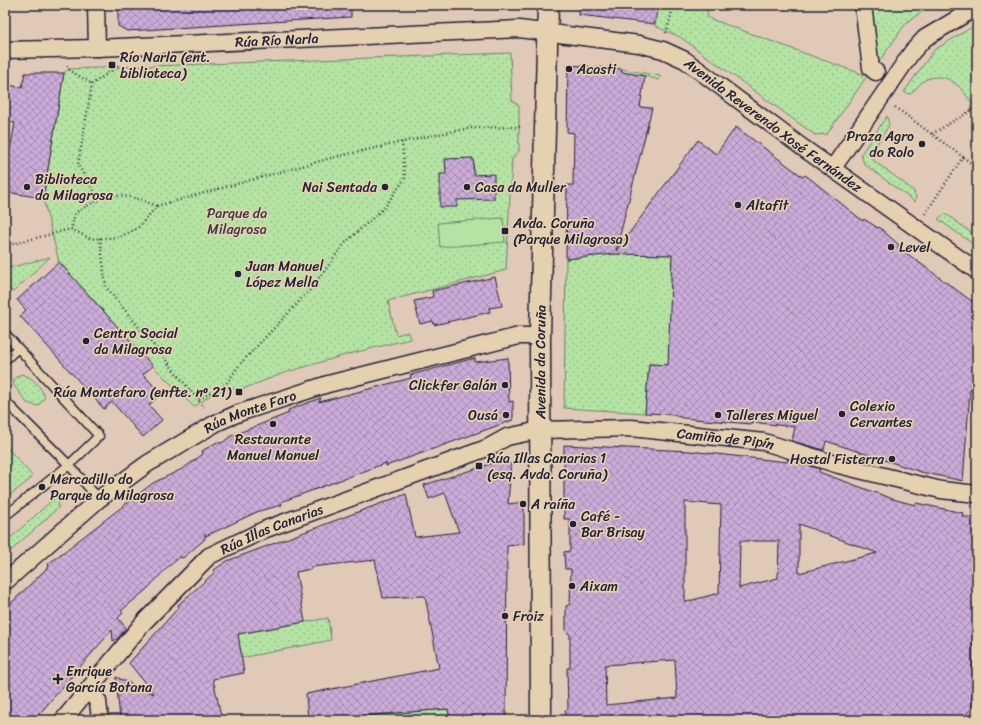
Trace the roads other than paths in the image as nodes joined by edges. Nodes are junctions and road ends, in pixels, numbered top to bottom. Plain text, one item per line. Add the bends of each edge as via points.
1 (96, 5) edge
2 (548, 5) edge
3 (863, 5) edge
4 (977, 7) edge
5 (548, 33) junction
6 (97, 48) junction
7 (5, 50) edge
8 (876, 72) dead end
9 (833, 168) junction
10 (977, 271) edge
11 (5, 334) edge
12 (540, 336) junction
13 (18, 348) junction
14 (5, 360) edge
15 (5, 402) edge
16 (540, 430) junction
17 (69, 465) junction
18 (977, 494) edge
19 (99, 499) junction
20 (5, 516) edge
21 (5, 582) edge
22 (88, 692) junction
23 (63, 720) edge
24 (100, 720) edge
25 (541, 720) edge

1 - 6 street
2 - 5 street, Avenida da Coruña
3 - 8 street via 871,68
4 - 9 street via 925,38 912,52
5 - 6 street, Rúa Río Narla via 519,29
5 - 9 street, Avenida Reverendo Xosé Fernández via 639,44 663,50 685,60
5 - 12 street, Avenida da Coruña
6 - 7 street, Rúa Río Narla
9 - 10 street, Avenida Reverendo Xosé Fernández
11 - 13 lane
12 - 16 street, Avenida da Coruña
12 - 19 street, Rúa Monte Faro via 519,336 336,382 239,413 216,423 147,464
13 - 14 lane
13 - 17 lane via 99,436
15 - 17 lane
16 - 18 street, Camiño de Pipín via 631,428 764,442 839,465 941,490
16 - 22 street, Rúa Illas Canarias via 507,437 486,448 266,529 209,556 144,622
16 - 25 street, Avenida da Coruña
17 - 19 lane
17 - 20 lane
19 - 21 street, Rúa Monte Faro
22 - 23 street, Rúa Illas Canarias
22 - 24 street via 98,701

